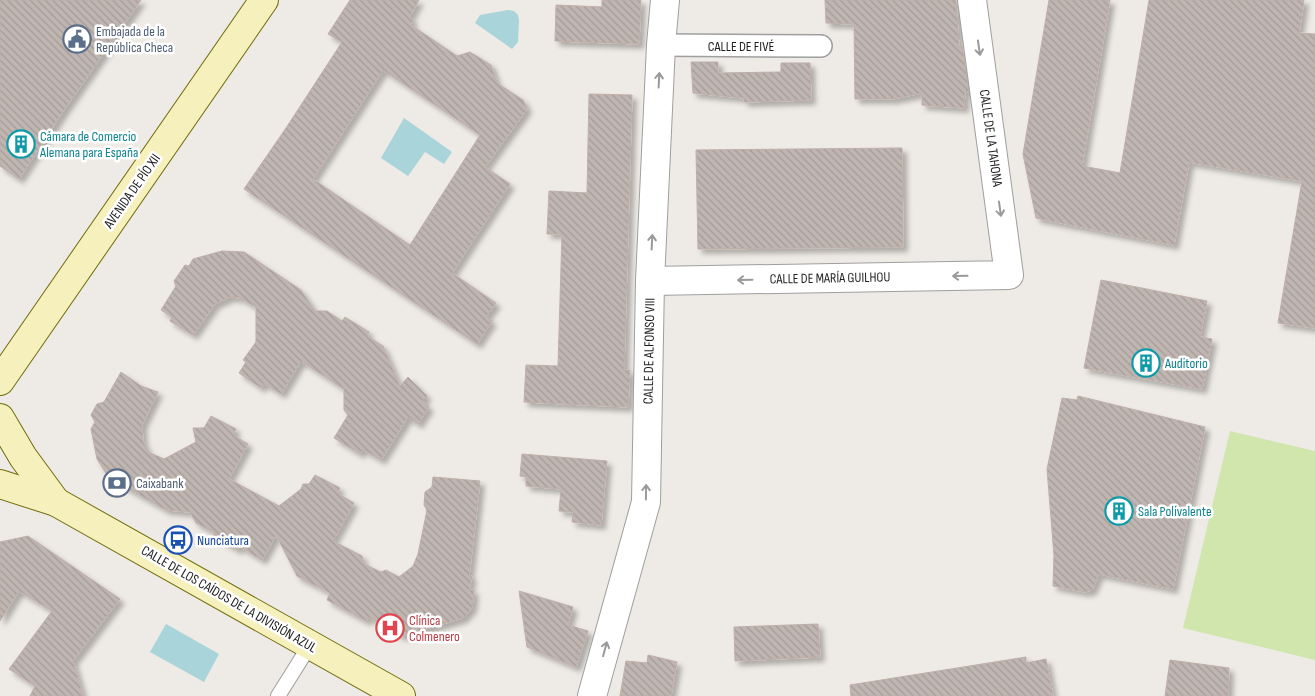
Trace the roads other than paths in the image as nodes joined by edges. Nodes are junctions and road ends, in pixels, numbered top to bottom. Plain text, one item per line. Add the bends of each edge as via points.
1 (264, 0) edge
2 (665, 0) edge
3 (972, 0) edge
4 (661, 45) junction
5 (821, 46) dead end
6 (1009, 275) joint
7 (650, 281) junction
8 (0, 381) edge
9 (0, 418) edge
10 (22, 457) junction
11 (1, 484) edge
12 (56, 502) junction
13 (310, 645) junction
14 (278, 696) edge
15 (401, 696) edge
16 (592, 696) edge

1 - 8 main road, AVENIDA DE PÍO XII
2 - 4 street, CALLE DE ALFONSO VIII
3 -> 6 street, CALLE DE LA TAHONA
4 - 5 street, CALLE DE FIVÉ
7 -> 4 street, CALLE DE ALFONSO VIII
6 -> 7 street, CALLE DE MARÍA GUILHOU
16 -> 7 street, CALLE DE ALFONSO VIII via 646,502
9 - 10 main road
10 - 11 main road
10 - 12 main road, CALLE DE LOS CAÍDOS DE LA DIVISIÓN AZUL
11 - 12 main road, CALLE DE LOS CAÍDOS DE LA DIVISIÓN AZUL
12 - 13 main road, CALLE DE LOS CAÍDOS DE LA DIVISIÓN AZUL
13 - 14 lane
13 - 15 main road, CALLE DE LOS CAÍDOS DE LA DIVISIÓN AZUL

